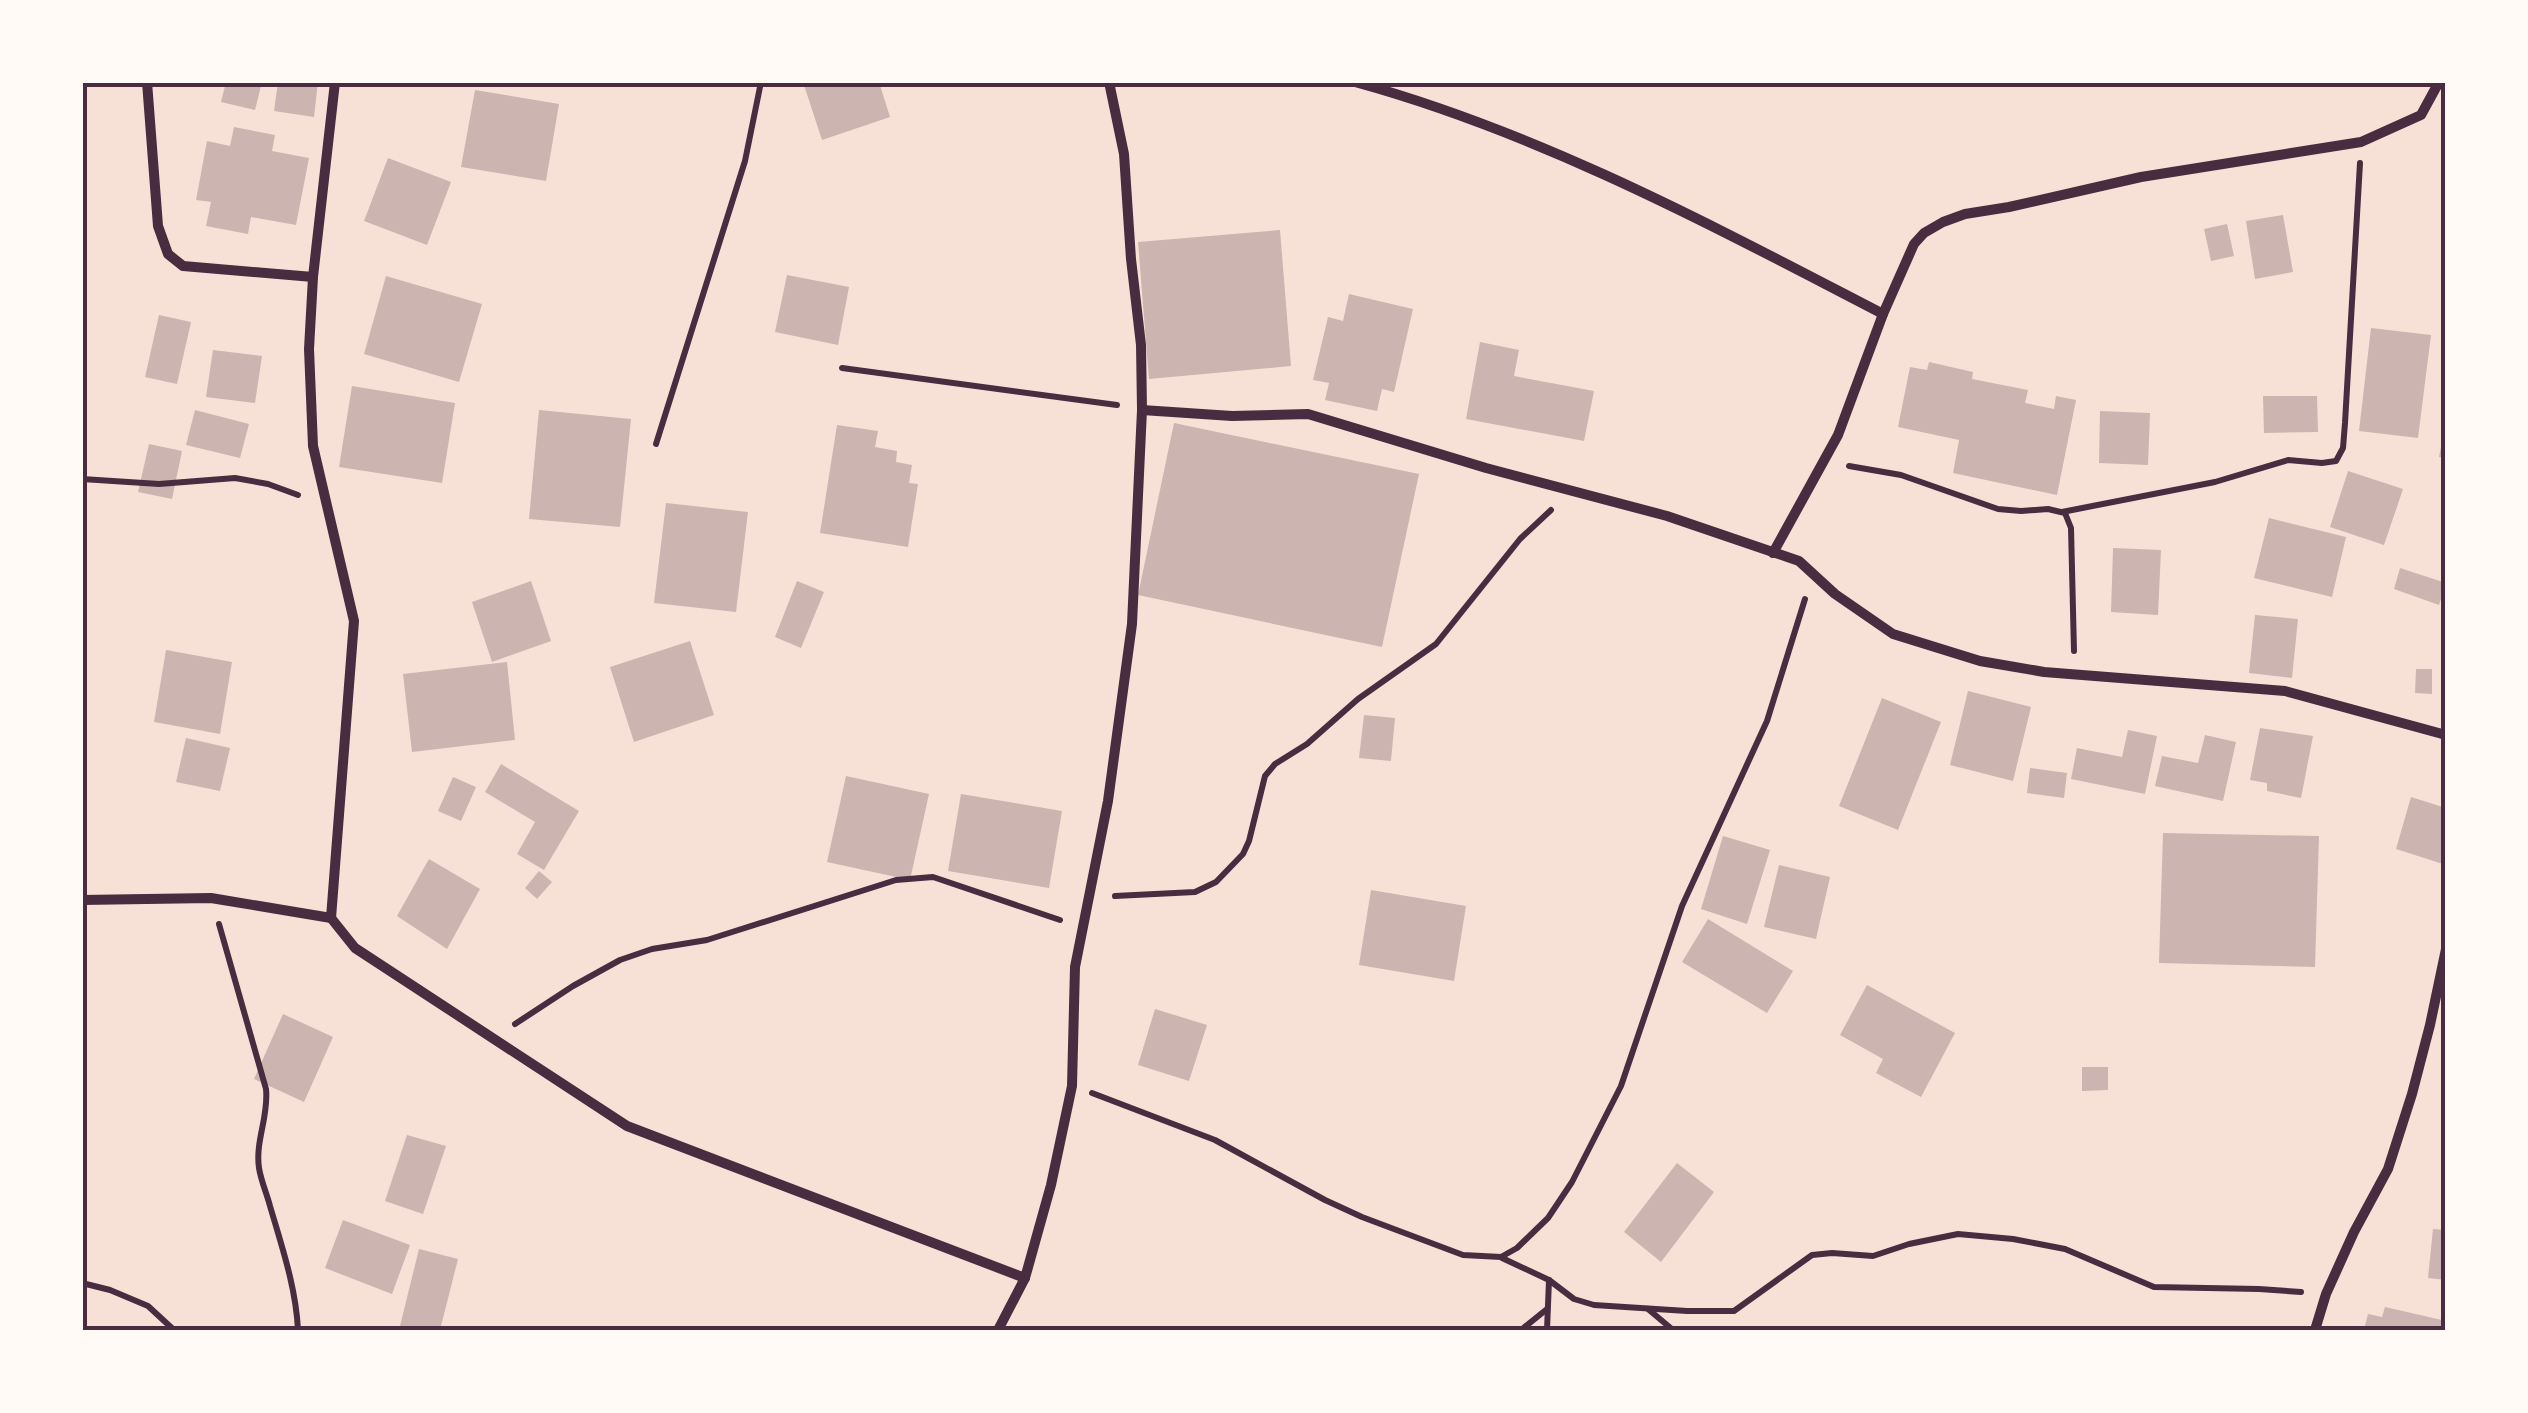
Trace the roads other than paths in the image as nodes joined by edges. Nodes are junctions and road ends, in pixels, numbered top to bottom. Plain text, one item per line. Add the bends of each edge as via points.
1 (147, 82) edge
2 (335, 82) edge
3 (1109, 82) edge
4 (1355, 82) edge
5 (2440, 82) edge
6 (313, 277) junction
7 (1884, 314) junction
8 (1142, 410) junction
9 (1774, 553) junction
10 (2446, 735) edge
11 (82, 900) edge
12 (332, 918) junction
13 (2446, 949) edge
14 (1025, 1278) junction
15 (998, 1330) edge
16 (2315, 1330) edge

1 - 6 street via 158,226 168,254 182,266
2 - 6 street
3 - 8 street via 1124,154
4 - 7 street via 1512,135
5 - 7 street via 2421,115 2360,142 1966,214 1914,244
6 - 12 street via 313,446 354,621
7 - 9 street via 1838,435
8 - 9 street via 1308,414
8 - 14 street via 1132,624 1108,801 1074,967 1072,1086
9 - 10 street via 1798,561 1893,634 1980,661 2285,690
11 - 12 street via 211,898
12 - 14 street via 355,948 627,1126
13 - 16 street via 2388,1169
14 - 15 street

